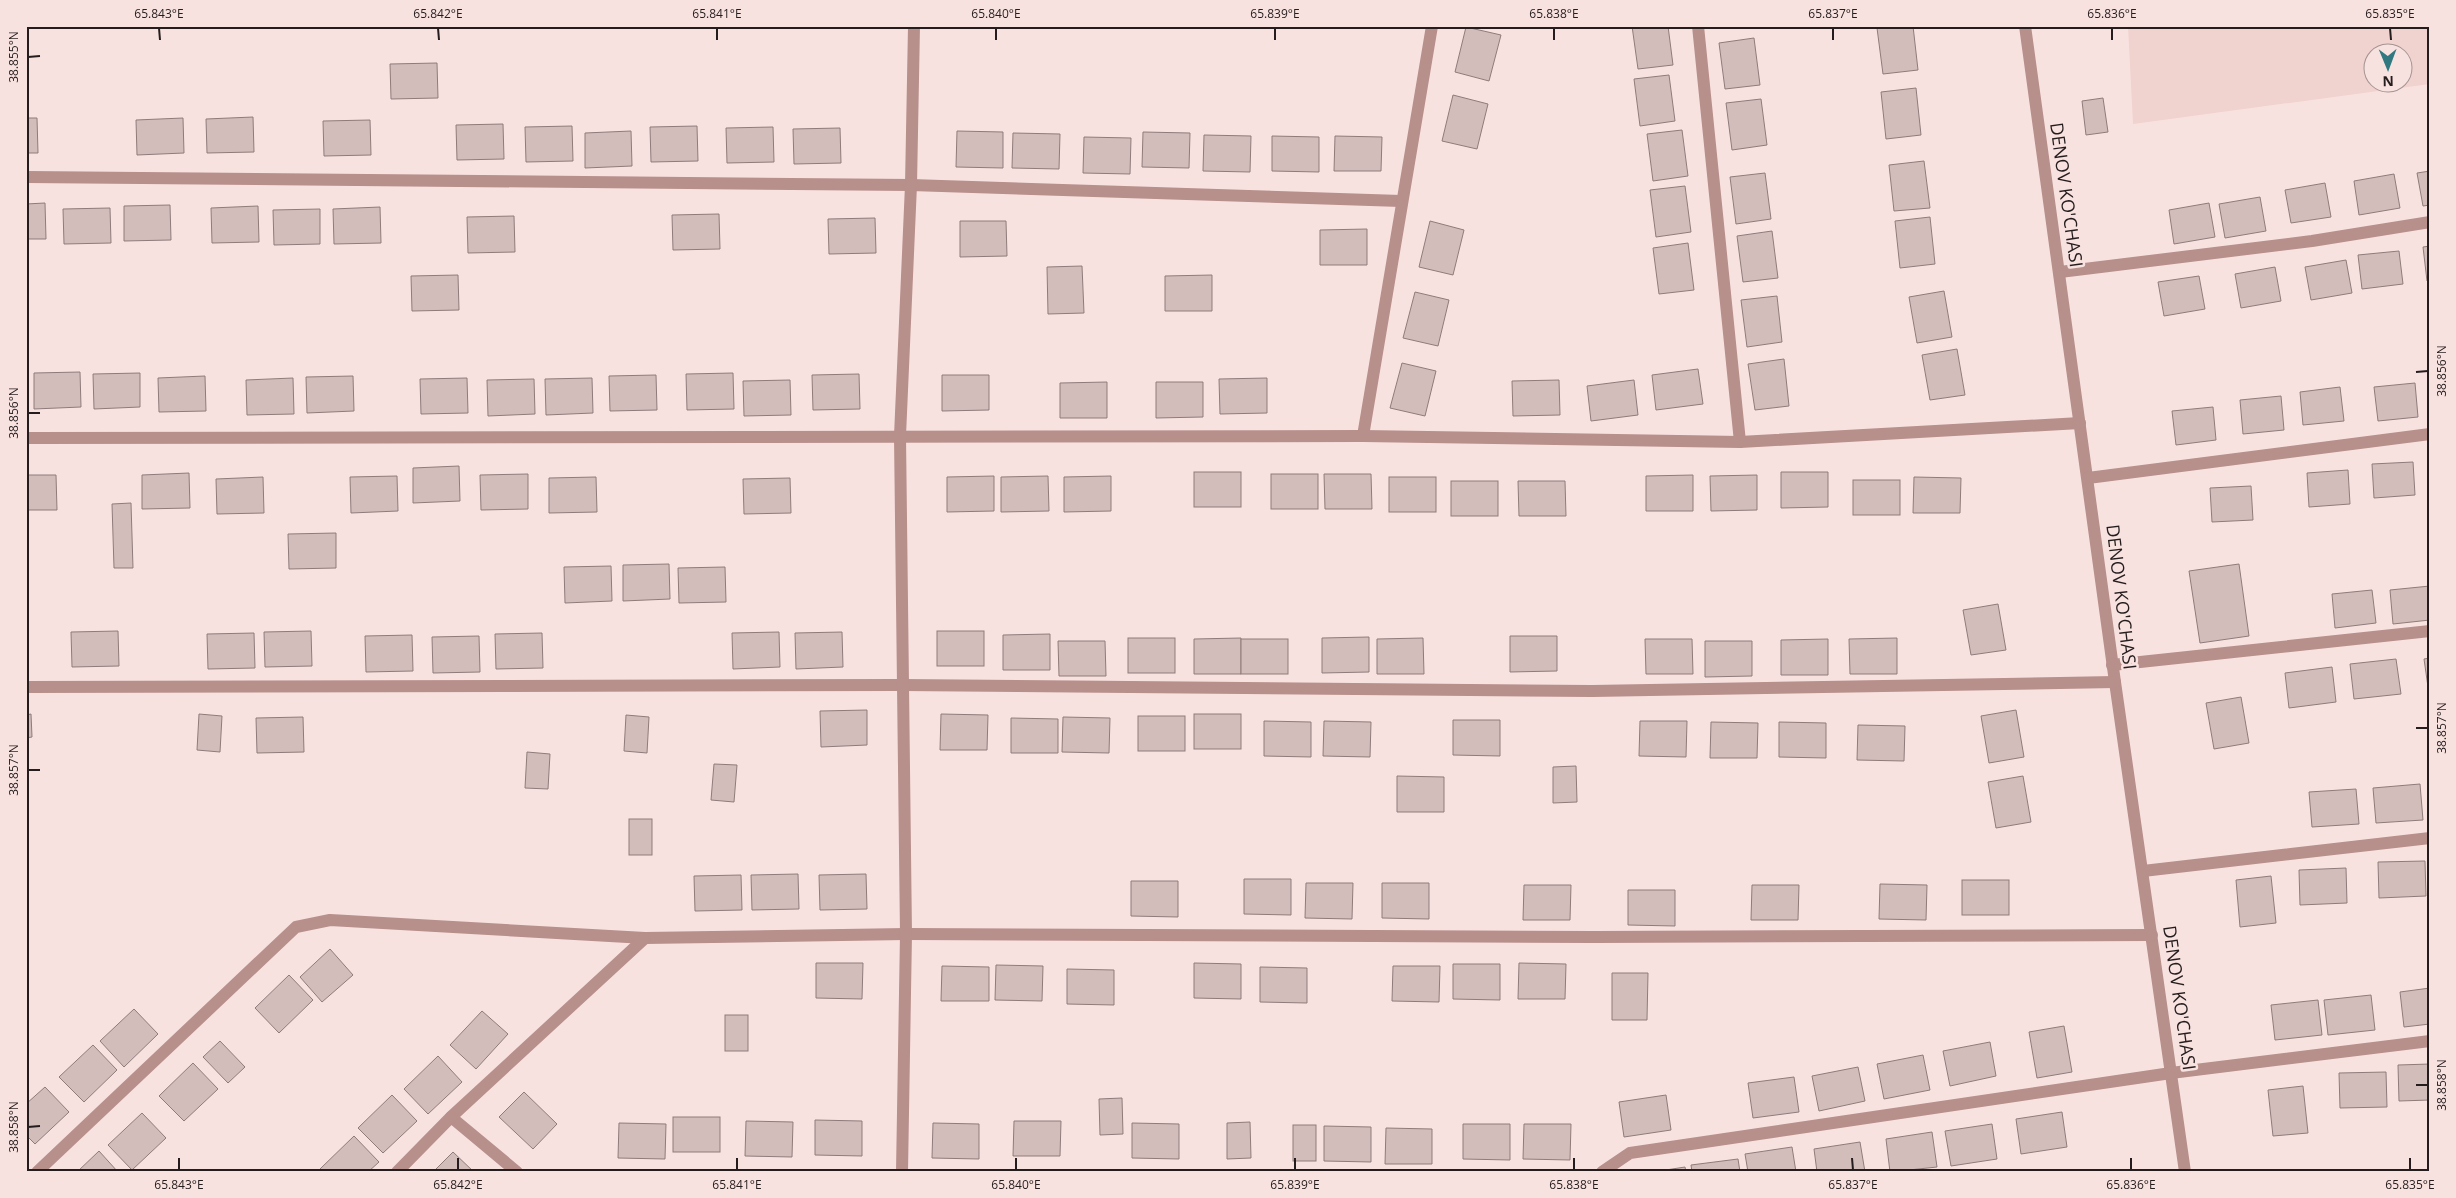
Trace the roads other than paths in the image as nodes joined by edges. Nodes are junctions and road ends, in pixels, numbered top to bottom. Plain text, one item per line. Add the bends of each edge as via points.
1 (914, 26) edge
2 (1432, 26) edge
3 (1698, 26) edge
4 (2025, 26) edge
5 (26, 177) edge
6 (911, 185) junction
7 (1401, 201) junction
8 (2430, 222) edge
9 (2060, 272) junction
10 (2080, 423) junction
11 (2430, 434) edge
12 (900, 436) junction
13 (1364, 436) junction
14 (26, 438) edge
15 (1740, 442) junction
16 (2088, 478) junction
17 (2430, 632) edge
18 (2112, 665) junction
19 (2115, 682) junction
20 (902, 685) junction
21 (26, 687) edge
22 (2430, 838) edge
23 (2143, 871) junction
24 (906, 934) junction
25 (2152, 935) junction
26 (645, 938) junction
27 (2430, 1041) edge
28 (2171, 1073) junction
29 (451, 1117) junction
30 (37, 1172) edge
31 (396, 1172) edge
32 (517, 1172) edge
33 (902, 1172) edge
34 (1602, 1172) edge
35 (2185, 1172) edge

1 - 6 street
2 - 7 street
3 - 15 street
4 - 9 street, DENOV KO'CHASI
5 - 6 street
6 - 7 street
6 - 12 street
7 - 13 street
8 - 9 street via 2312,241
9 - 10 street, DENOV KO'CHASI
10 - 15 street
10 - 16 street, DENOV KO'CHASI
11 - 16 street
12 - 13 street
12 - 14 street
12 - 20 street
13 - 15 street
16 - 18 street, DENOV KO'CHASI
17 - 18 street
18 - 19 street, DENOV KO'CHASI
19 - 20 street via 1592,691
19 - 23 street, DENOV KO'CHASI
20 - 21 street
20 - 24 street
22 - 23 street
23 - 25 street, DENOV KO'CHASI
24 - 25 street
24 - 26 street
24 - 33 street
25 - 28 street, DENOV KO'CHASI
26 - 29 street
26 - 30 street via 330,920 296,926
27 - 28 street
28 - 34 street via 1630,1153
28 - 35 street, DENOV KO'CHASI
29 - 31 street
29 - 32 street

